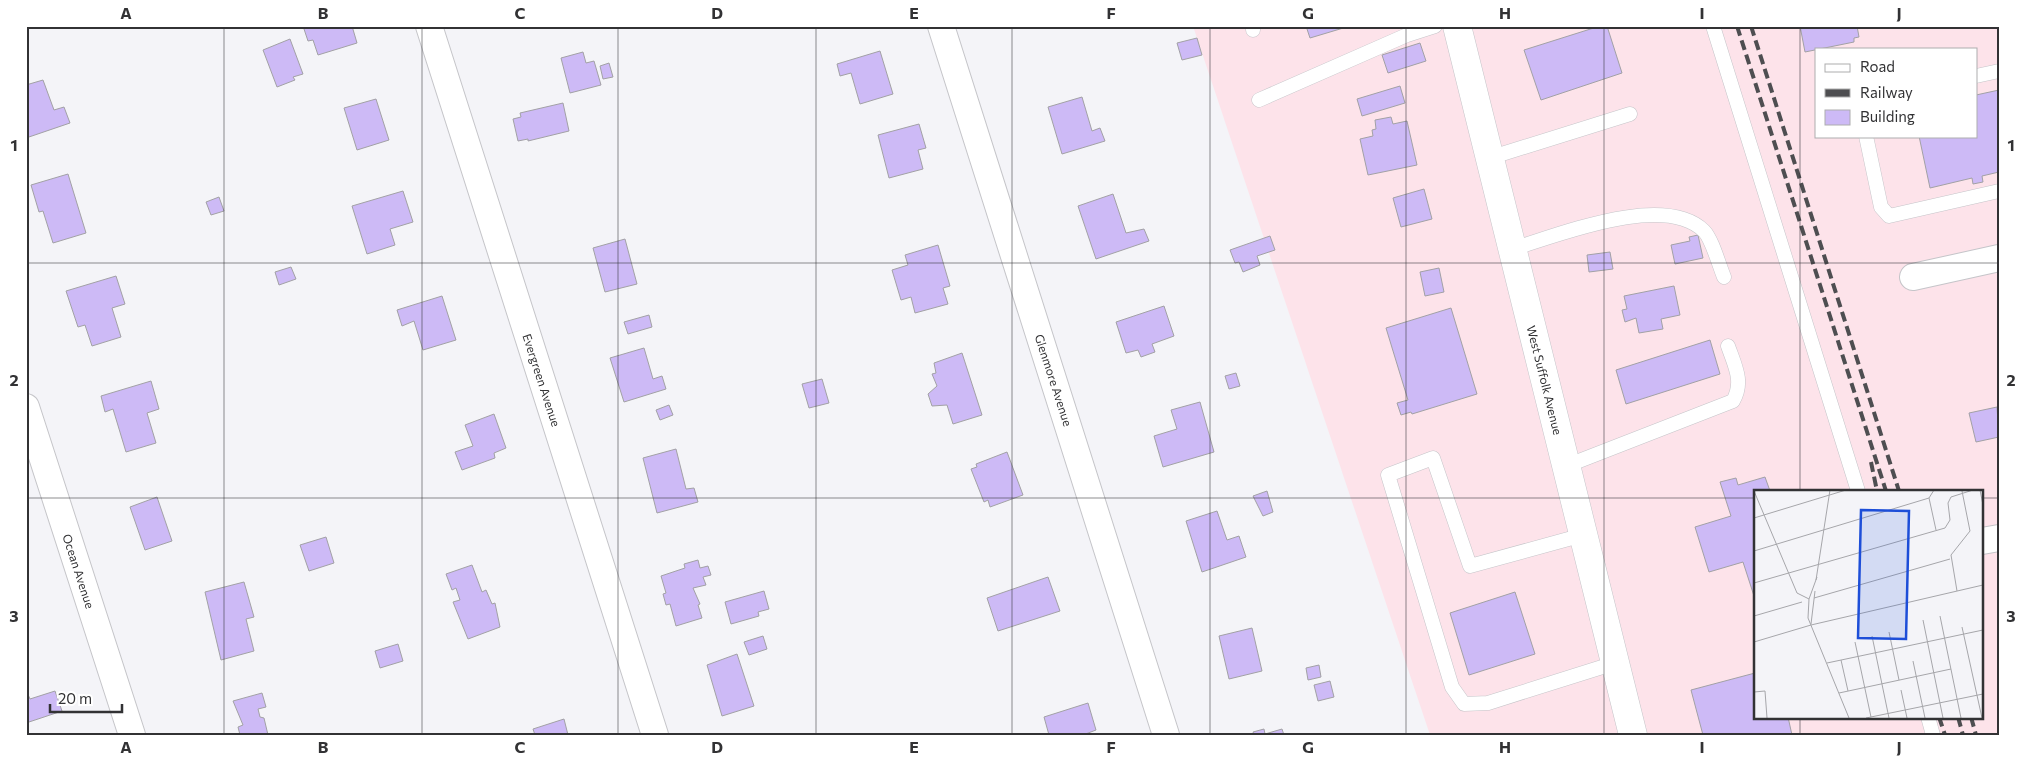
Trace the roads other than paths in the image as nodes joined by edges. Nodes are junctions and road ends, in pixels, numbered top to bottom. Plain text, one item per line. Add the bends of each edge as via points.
1 (429, 26) edge
2 (941, 26) edge
3 (1435, 26) edge
4 (1456, 26) edge
5 (1713, 26) edge
6 (1999, 71) edge
7 (1978, 76) edge
8 (1259, 100) dead end
9 (1630, 114) dead end
10 (1866, 138) edge
11 (1489, 158) junction
12 (1999, 191) edge
13 (1512, 250) junction
14 (1999, 258) edge
15 (1724, 277) dead end
16 (1913, 277) dead end
17 (1728, 346) dead end
18 (26, 407) edge
19 (1566, 466) junction
20 (1858, 490) edge
21 (1583, 535) junction
22 (1615, 664) junction
23 (1928, 718) edge
24 (132, 735) edge
25 (656, 735) edge
26 (1166, 735) edge
27 (1633, 735) edge
28 (1933, 735) edge

1 - 25 street, Evergreen Avenue
2 - 26 street, Glenmore Avenue
3 - 8 lane via 1407,35
4 - 11 main road, West Suffolk Avenue
5 - 20 lane
6 - 7 lane
9 - 11 lane
10 - 12 lane via 1881,207 1889,216
11 - 13 main road, West Suffolk Avenue
13 - 15 lane via 1613,220 1642,214 1673,216 1695,222 1706,233
13 - 19 main road, West Suffolk Avenue
14 - 16 street
17 - 19 lane via 1740,382 1733,401
18 - 24 street, Ocean Avenue
19 - 21 main road, West Suffolk Avenue
21 - 22 main road, West Suffolk Avenue
21 - 22 lane via 1470,566 1433,458 1388,475 1452,687 1464,704 1488,703
22 - 27 main road, West Suffolk Avenue
23 - 28 lane

